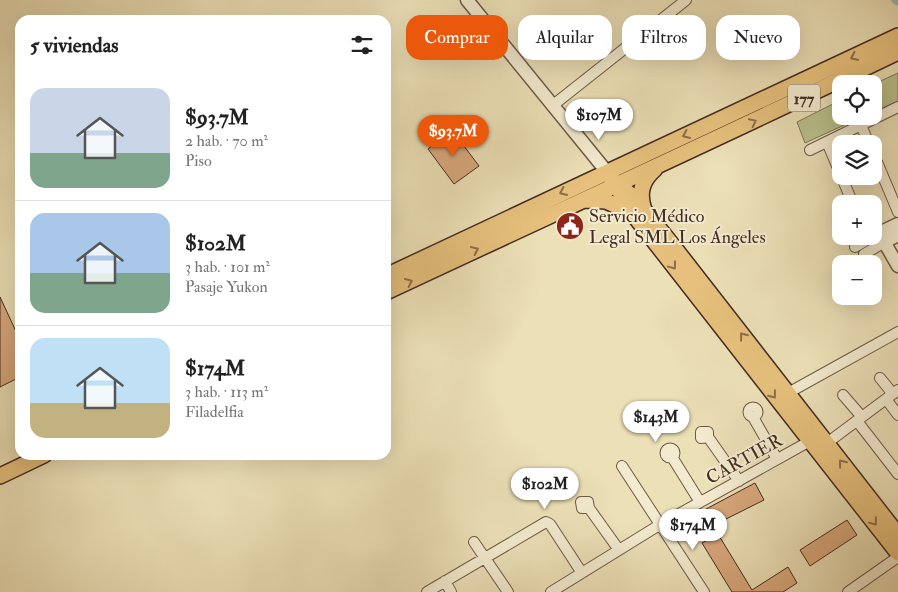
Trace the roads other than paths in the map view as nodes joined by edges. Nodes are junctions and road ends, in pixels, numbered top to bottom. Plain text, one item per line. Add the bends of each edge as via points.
1 (466, 0) edge
2 (686, 0) edge
3 (898, 36) edge
4 (898, 52) edge
5 (552, 106) junction
6 (898, 108) edge
7 (882, 115) edge
8 (861, 125) joint
9 (865, 135) edge
10 (827, 142) junction
11 (810, 150) dead end
12 (657, 167) junction
13 (607, 172) junction
14 (882, 174) edge
15 (617, 184) junction
16 (849, 195) edge
17 (582, 200) junction
18 (638, 212) junction
19 (898, 212) edge
20 (898, 224) edge
21 (898, 235) edge
22 (882, 238) junction
23 (858, 245) edge
24 (874, 245) edge
25 (855, 247) dead end
26 (864, 254) dead end
27 (898, 266) edge
28 (391, 274) edge
29 (391, 290) edge
30 (724, 323) junction
31 (898, 332) edge
32 (880, 378) dead end
33 (788, 393) junction
34 (892, 394) edge
35 (843, 395) dead end
36 (898, 415) edge
37 (753, 417) dead end
38 (859, 419) junction
39 (708, 437) dead end
40 (810, 441) junction
41 (827, 443) junction
42 (672, 458) dead end
43 (777, 459) junction
44 (34, 460) edge
45 (622, 466) dead end
46 (898, 474) edge
47 (0, 476) edge
48 (739, 481) junction
49 (700, 502) junction
50 (589, 508) dead end
51 (661, 524) junction
52 (898, 534) edge
53 (474, 542) dead end
54 (619, 550) junction
55 (898, 555) edge
56 (485, 558) junction
57 (582, 573) junction
58 (445, 581) junction
59 (427, 592) edge
60 (451, 592) edge
61 (508, 592) edge
62 (551, 592) edge
63 (704, 592) edge
64 (848, 592) edge

1 - 5 street
2 - 5 street
3 -> 13 main road, 177
12 -> 4 main road, 177
5 - 13 street
6 - 7 street
8 - 9 street
8 - 10 street
10 - 11 street
10 - 16 street
12 - 15 main road, 177
12 - 18 main road via 642,186
13 - 15 main road
13 -> 28 main road, 177
14 - 19 street
15 - 17 main road, 177
15 - 18 main road
17 - 18 main road via 606,201
29 -> 17 main road, 177
18 - 30 main road
20 - 22 street
21 - 22 street
22 - 27 street
23 - 25 street
24 - 26 street
33 -> 30 main road
30 -> 40 main road
31 - 33 street
32 - 34 street
33 - 41 main road
34 - 36 street
34 - 38 street
35 - 38 street
37 - 43 street
38 - 41 street
38 - 46 street
39 - 48 street
40 - 41 street, CARTIER
40 - 43 street, CARTIER
40 -> 55 main road
52 -> 41 main road
42 - 49 street
43 - 48 street, CARTIER
44 - 47 main road
45 - 51 street
48 - 49 street, CARTIER
49 - 51 street, CARTIER
50 - 54 street
51 - 54 street, CARTIER
51 - 63 street
53 - 56 street
54 - 57 street, CARTIER
55 - 64 street
56 - 57 street via 546,522
56 - 58 street
56 - 61 street
57 - 62 street, CARTIER
58 - 59 street
58 - 60 street

